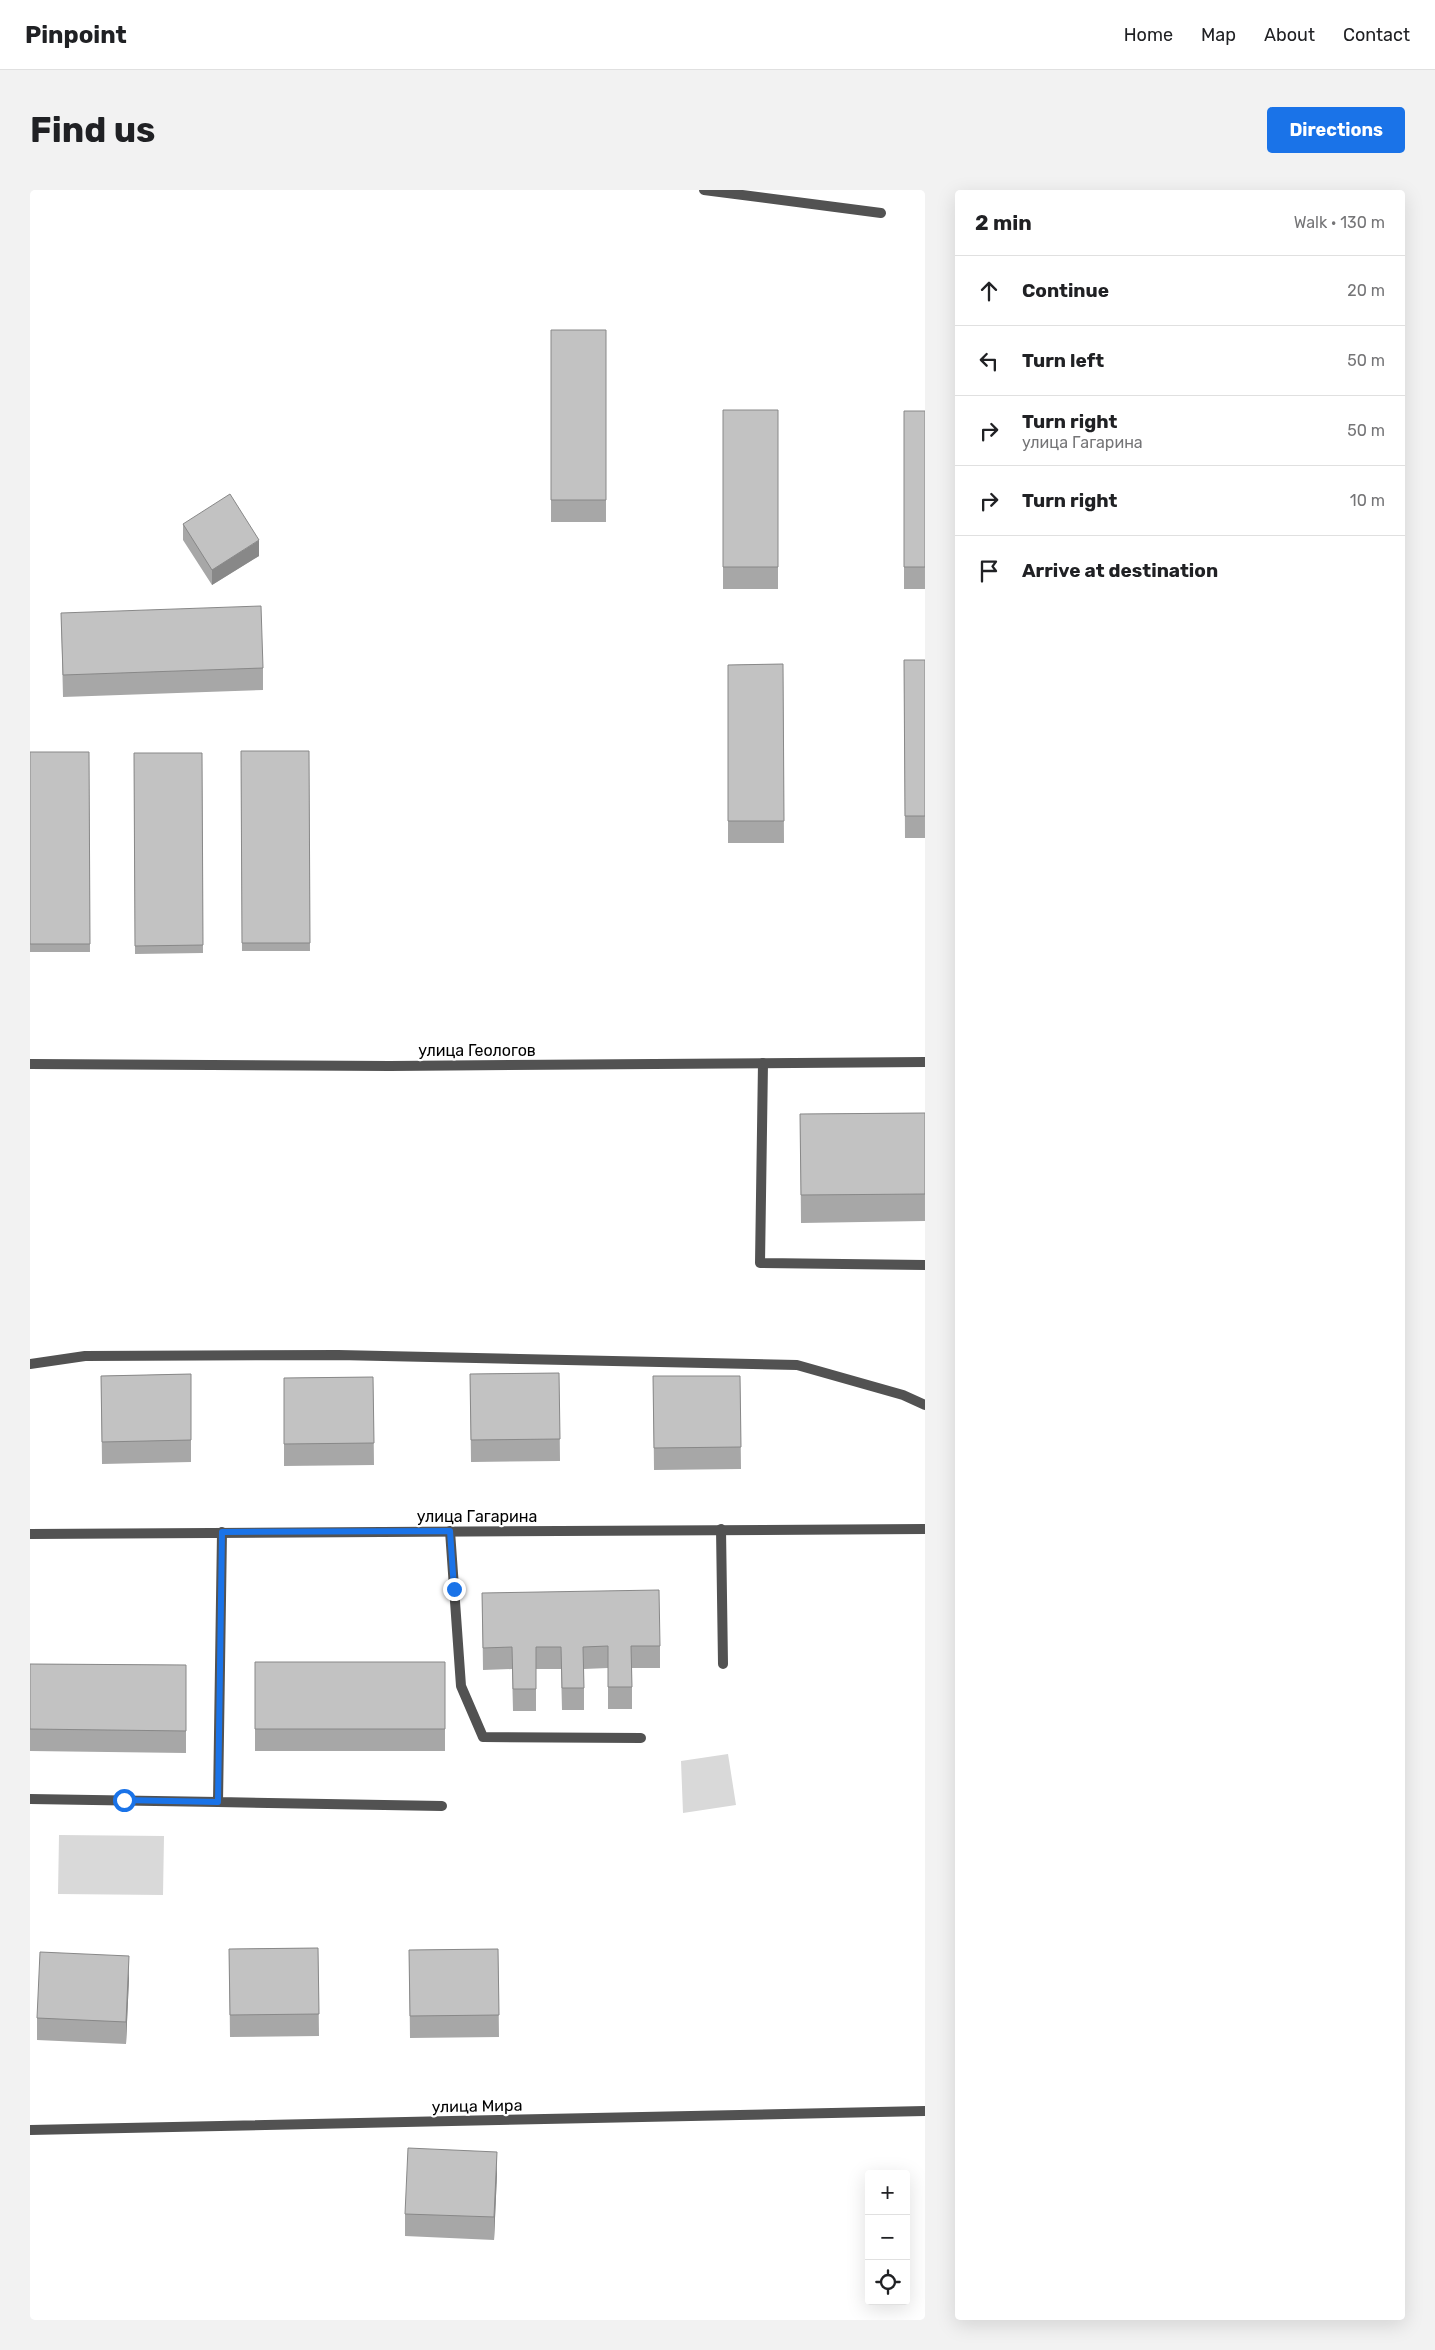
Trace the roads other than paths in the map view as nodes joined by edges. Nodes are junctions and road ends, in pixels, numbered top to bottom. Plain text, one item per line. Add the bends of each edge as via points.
1 (704, 190) edge
2 (781, 195) edge
3 (881, 213) dead end
4 (925, 1062) edge
5 (762, 1063) junction
6 (30, 1064) edge
7 (925, 1265) edge
8 (30, 1364) edge
9 (925, 1405) edge
10 (721, 1529) junction
11 (925, 1529) edge
12 (450, 1531) junction
13 (222, 1532) junction
14 (30, 1534) edge
15 (723, 1664) dead end
16 (641, 1738) dead end
17 (30, 1799) edge
18 (218, 1802) junction
19 (442, 1806) dead end
20 (925, 2112) edge
21 (30, 2130) edge

1 - 2 street
2 - 3 street
4 - 5 street, улица Геологов
5 - 6 street, улица Геологов
5 - 7 street via 760,1263
8 - 9 street via 85,1356 338,1355 797,1365 903,1395
10 - 11 street, улица Гагарина
10 - 12 street, улица Гагарина
10 - 15 street
12 - 13 street, улица Гагарина
12 - 16 street via 461,1686 483,1737
13 - 14 street, улица Гагарина
13 - 18 street
17 - 18 street
18 - 19 street
20 - 21 street, улица Мира

